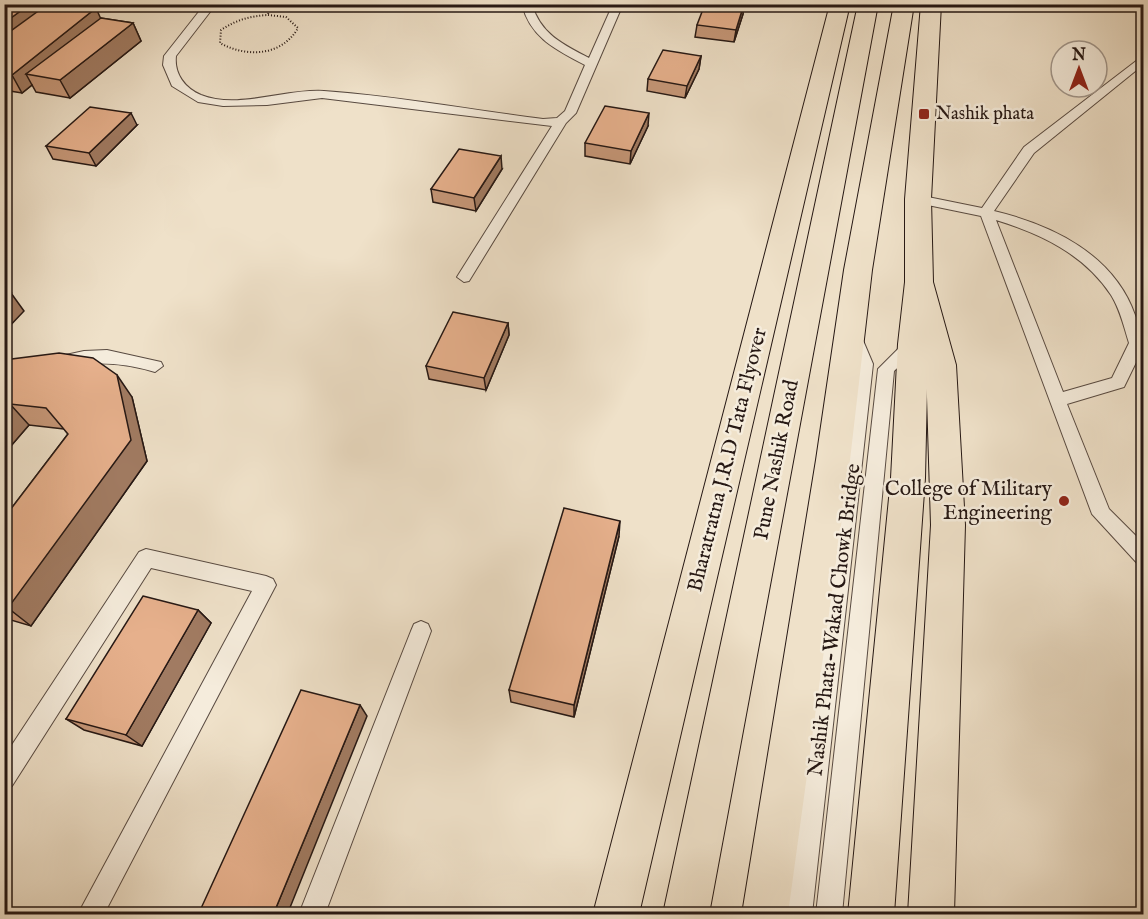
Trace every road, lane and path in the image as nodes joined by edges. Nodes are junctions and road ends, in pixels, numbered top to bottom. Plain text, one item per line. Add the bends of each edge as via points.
1 (157, 4) edge
2 (221, 4) edge
3 (273, 4) edge
4 (527, 4) edge
5 (618, 4) edge
6 (840, 4) edge
7 (868, 4) edge
8 (904, 4) edge
9 (931, 4) edge
10 (208, 7) junction
11 (268, 15) junction
12 (1143, 58) edge
13 (592, 64) junction
14 (561, 121) junction
15 (918, 199) junction
16 (986, 212) junction
17 (464, 277) dead end
18 (919, 282) junction
19 (851, 328) junction
20 (913, 344) junction
21 (42, 365) edge
22 (155, 366) dead end
23 (1057, 400) junction
24 (1143, 558) edge
25 (421, 631) dead end
26 (4, 778) edge
27 (91, 915) edge
28 (312, 915) edge
29 (616, 915) edge
30 (686, 915) edge
31 (765, 915) edge
32 (799, 915) edge
33 (829, 915) edge
34 (871, 915) edge
35 (931, 915) edge

1 - 10 lane
2 - 10 lane
3 - 11 path
4 - 13 lane via 529,19 545,39
5 - 13 lane
6 - 29 main road, Bharatratna J.R.D Tata Flyover
7 - 30 main road, Pune Nashik Road
8 - 19 main road
9 - 15 main road
10 - 14 lane via 170,56 176,83 198,98 267,101 322,94 543,123
11 - 11 path via 251,16 228,25 221,30 220,43 252,52 276,48 292,40 296,24
12 - 16 lane via 1029,150
13 - 14 lane via 570,113
14 - 17 lane
15 - 16 lane
15 - 18 main road
16 - 23 lane
16 - 23 lane via 1043,229 1084,254 1117,293 1137,344 1118,383
18 - 20 main road
18 - 35 main road via 941,365 948,525
19 - 31 main road
19 - 32 lane, Nashik Phata-Wakad Chowk Bridge via 865,364
20 - 33 lane, Nashik Phata-Wakad Chowk Bridge via 886,369
20 - 34 main road via 908,478
21 - 22 lane via 99,355 123,356
23 - 24 lane via 1101,514
25 - 28 lane
26 - 27 lane via 146,558 266,585

